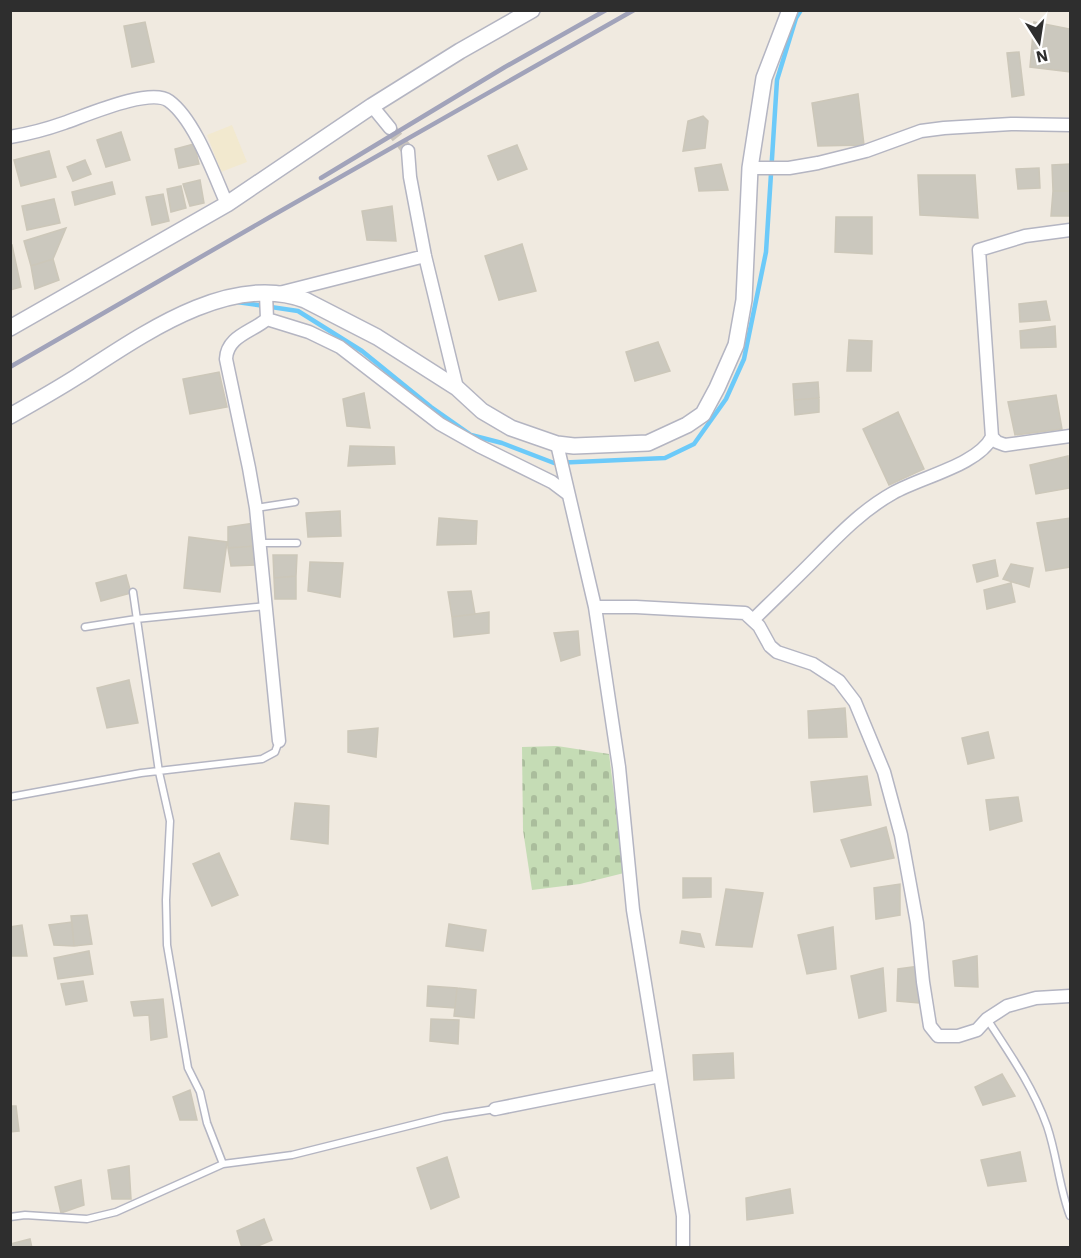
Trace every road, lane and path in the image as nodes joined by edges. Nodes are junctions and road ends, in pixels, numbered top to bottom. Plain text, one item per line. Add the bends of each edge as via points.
1 (532, 10) edge
2 (790, 10) edge
3 (372, 106) junction
4 (1071, 125) edge
5 (390, 128) tunnel mouth
6 (10, 137) edge
7 (408, 151) tunnel mouth
8 (756, 167) junction
9 (227, 204) junction
10 (1071, 230) edge
11 (425, 256) junction
12 (270, 296) junction
13 (267, 317) junction
14 (10, 328) edge
15 (457, 388) junction
16 (10, 416) edge
17 (992, 436) junction
18 (1071, 436) edge
19 (559, 451) junction
20 (566, 488) junction
21 (296, 502) dead end
22 (256, 508) junction
23 (261, 543) junction
24 (297, 543) dead end
25 (133, 592) dead end
26 (267, 606) junction
27 (595, 607) junction
28 (136, 619) junction
29 (753, 620) junction
30 (85, 627) dead end
31 (279, 741) joint
32 (159, 772) junction
33 (10, 796) edge
34 (1071, 996) edge
35 (987, 1019) junction
36 (660, 1076) junction
37 (495, 1109) joint
38 (223, 1164) junction
39 (1071, 1216) edge
40 (10, 1217) edge
41 (683, 1248) edge

1 - 3 street
2 - 8 street via 764,78
3 - 5 street
3 - 9 street
4 - 8 street via 944,128 789,168
6 - 9 street via 120,104 149,98 168,100 198,140
7 - 11 street
8 - 19 street via 736,345 703,414 648,443 574,446
9 - 14 street
10 - 17 street via 1025,236 979,250
11 - 12 street
11 - 15 street
12 - 13 street
12 - 15 street via 293,295 305,300 377,337
12 - 16 street via 229,297 172,319
13 - 20 street via 340,347 440,424
13 - 22 street via 233,341 226,352
15 - 19 street via 482,411
17 - 18 street via 1005,445
17 - 29 street via 987,447 962,462 895,492 866,510
19 - 20 street
20 - 27 street
21 - 22 lane
22 - 23 street
23 - 24 lane
23 - 26 street
25 - 28 lane
26 - 28 lane
26 - 31 street
27 - 29 street via 745,613
27 - 36 street via 619,767 633,910
28 - 30 lane
28 - 32 lane
29 - 35 street via 777,652 821,668 839,681 855,702 884,772 901,835 930,1026 938,1036 958,1036 977,1030
31 - 32 lane via 275,752 262,759
32 - 33 lane
32 - 38 lane via 170,821 167,945 188,1068 200,1092
34 - 35 street via 1036,998 1007,1006
35 - 39 lane via 1029,1083 1047,1126
36 - 37 street
36 - 41 street via 682,1216
37 - 38 lane via 444,1117 292,1155
38 - 40 lane via 116,1212 87,1219

